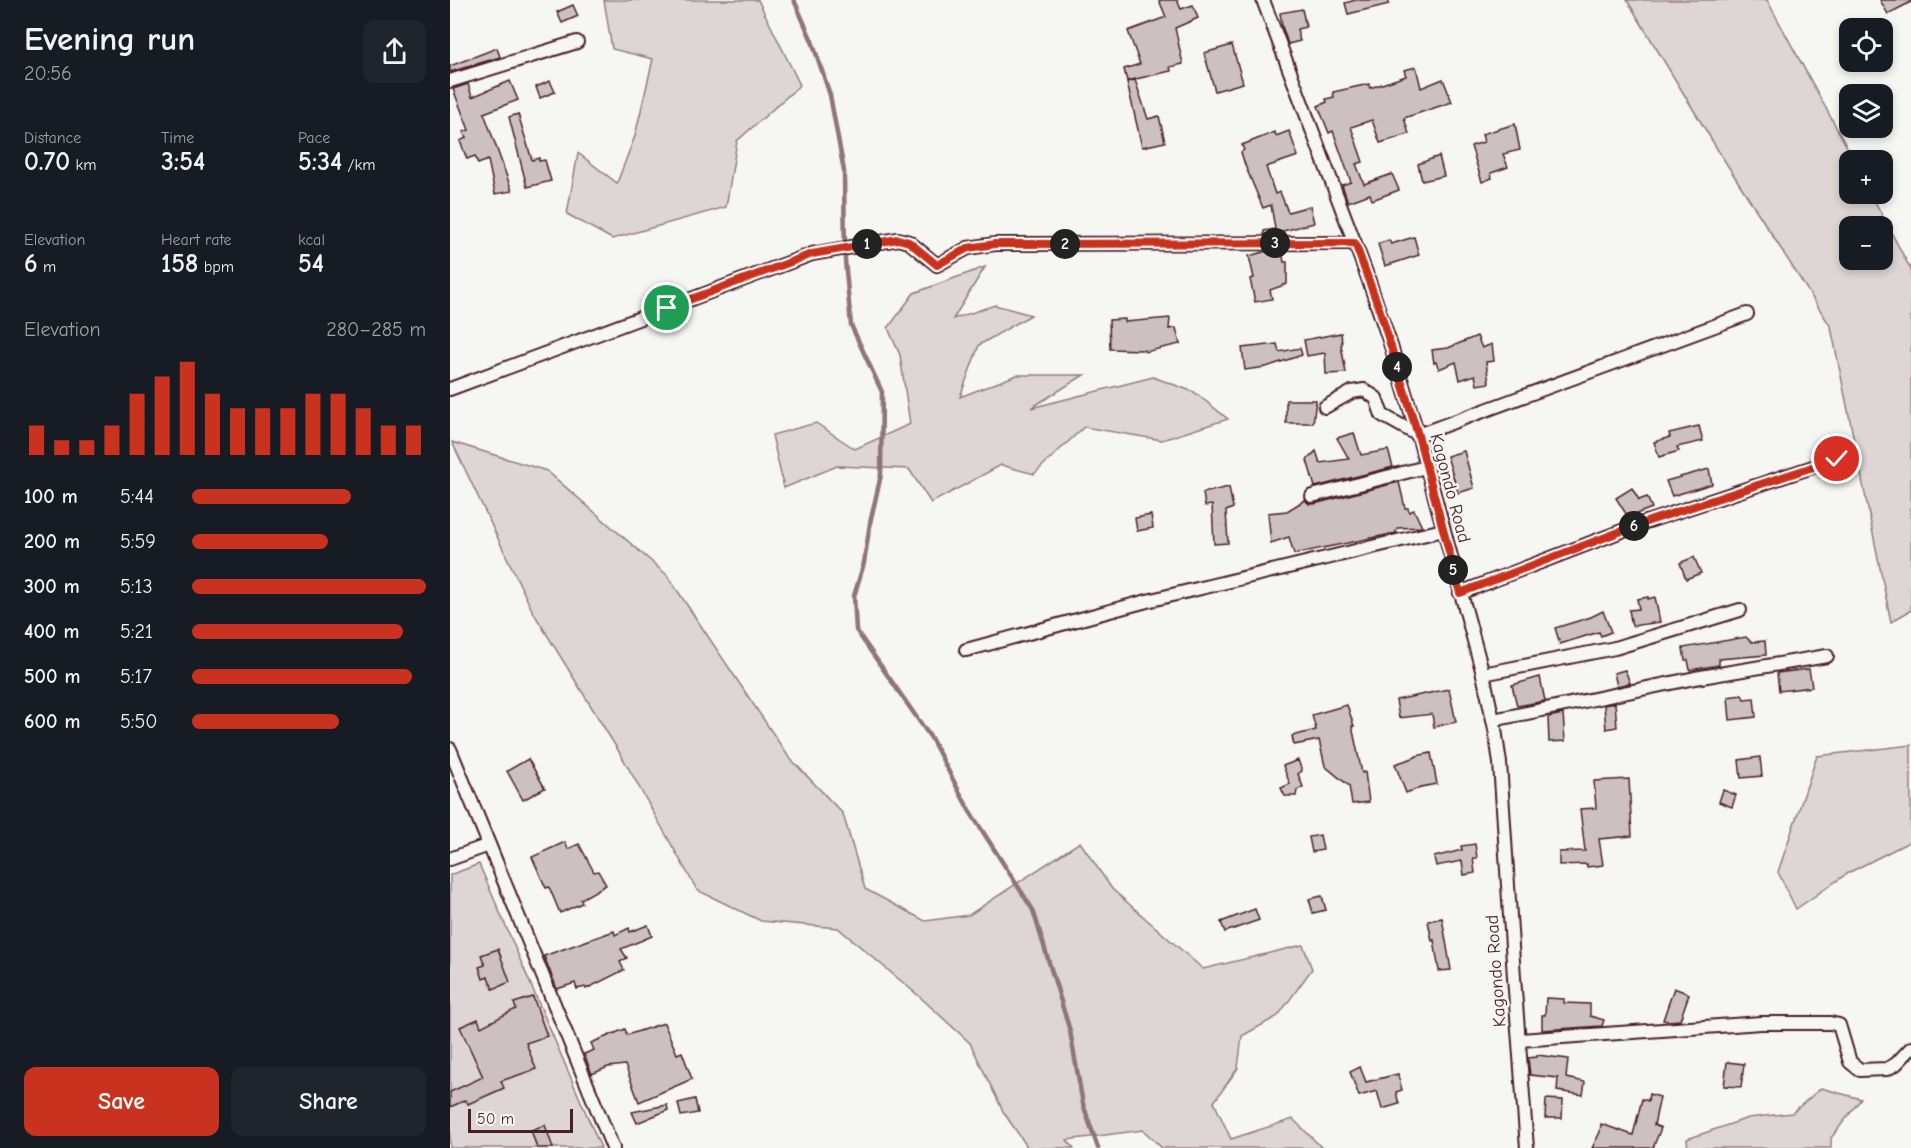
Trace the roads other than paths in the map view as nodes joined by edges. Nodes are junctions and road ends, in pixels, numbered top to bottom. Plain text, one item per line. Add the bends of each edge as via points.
1 (1263, 0) edge
2 (577, 42) dead end
3 (450, 81) edge
4 (1355, 243) junction
5 (1746, 314) dead end
6 (450, 389) edge
7 (1325, 407) dead end
8 (1418, 435) junction
9 (1837, 459) dead end
10 (1426, 467) junction
11 (1312, 496) dead end
12 (1443, 530) junction
13 (1460, 593) junction
14 (1740, 609) dead end
15 (966, 650) dead end
16 (1827, 656) dead end
17 (1483, 674) junction
18 (1493, 720) junction
19 (450, 749) edge
20 (489, 845) junction
21 (450, 859) edge
22 (1520, 1040) junction
23 (1911, 1048) edge
24 (613, 1148) edge
25 (1527, 1148) edge

1 - 4 street, Kagondo Road
2 - 3 street
4 - 6 street via 995,244 968,248 937,265 909,242 898,239 812,254
4 - 8 street, Kagondo Road
5 - 8 street
7 - 8 street via 1364,390 1376,398 1382,415
8 - 10 street, Kagondo Road
9 - 13 street via 1640,524
10 - 11 street
10 - 12 street, Kagondo Road
12 - 13 street, Kagondo Road
12 - 15 street via 1148,601
13 - 17 street, Kagondo Road
14 - 17 street via 1615,648
16 - 18 street via 1695,678
17 - 18 street, Kagondo Road
18 - 22 street, Kagondo Road via 1500,763
19 - 20 street
20 - 21 street
20 - 24 street
22 - 23 street via 1761,1023 1830,1023 1839,1025 1850,1062 1860,1070 1887,1069
22 - 25 street, Kagondo Road

